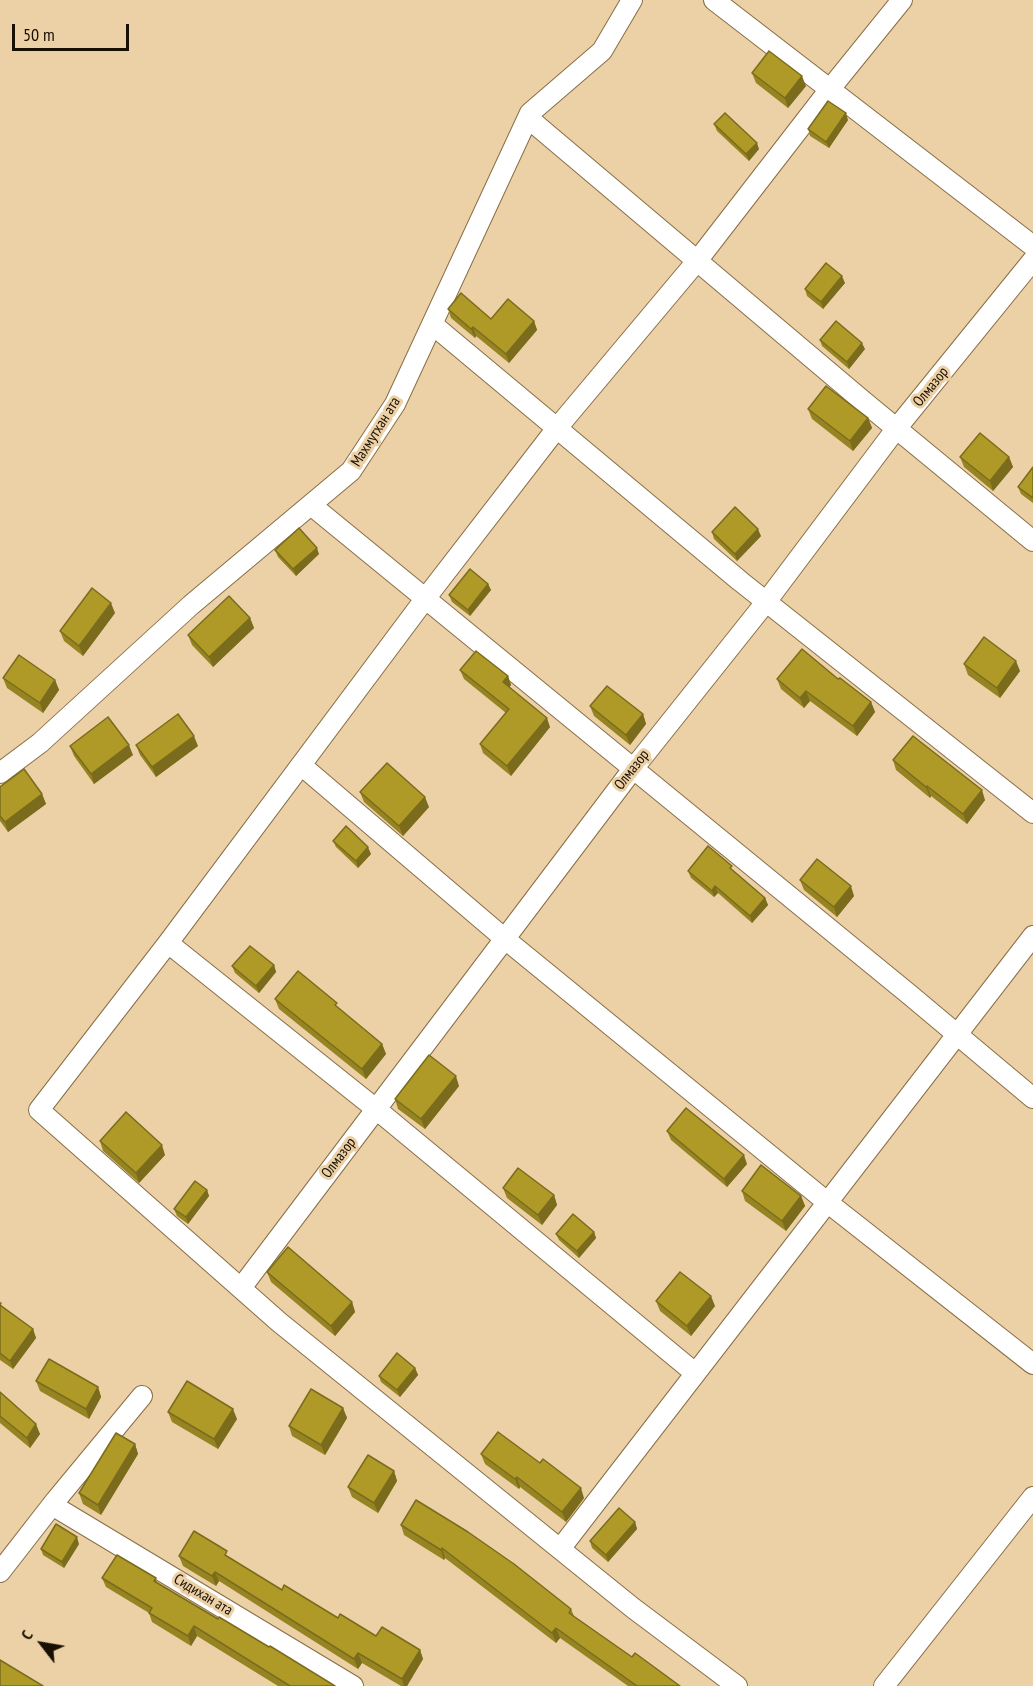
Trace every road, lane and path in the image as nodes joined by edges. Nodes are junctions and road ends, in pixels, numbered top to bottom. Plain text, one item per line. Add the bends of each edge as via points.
1 (632, 0) edge
2 (714, 0) edge
3 (902, 0) edge
4 (830, 89) junction
5 (528, 118) junction
6 (1033, 246) edge
7 (1033, 260) edge
8 (697, 261) junction
9 (432, 324) junction
10 (557, 428) junction
11 (896, 429) junction
12 (311, 505) junction
13 (1033, 541) edge
14 (424, 599) junction
15 (766, 602) junction
16 (301, 765) junction
17 (633, 769) junction
18 (0, 773) edge
19 (1033, 813) edge
20 (1033, 936) edge
21 (505, 939) junction
22 (168, 943) junction
23 (956, 1034) junction
24 (1033, 1098) edge
25 (376, 1109) junction
26 (827, 1202) junction
27 (241, 1288) junction
28 (1033, 1364) edge
29 (695, 1373) junction
30 (142, 1396) dead end
31 (1033, 1497) edge
32 (52, 1504) junction
33 (560, 1549) junction
34 (0, 1572) edge
35 (353, 1686) edge
36 (737, 1686) edge
37 (884, 1686) edge

1 - 5 street, Махмутхан ата via 602,51
2 - 4 street
3 - 4 street
4 - 6 street
4 - 8 street
5 - 8 street
5 - 9 street, Махмутхан ата
7 - 11 street, Олмазор
8 - 10 street
8 - 11 street
9 - 10 street
9 - 12 street, Махмутхан ата via 395,404 351,471
10 - 14 street
10 - 15 street
11 - 13 street
11 - 15 street, Олмазор
12 - 14 street
12 - 18 street, Махмутхан ата via 191,605 40,743
14 - 16 street
14 - 17 street
15 - 17 street, Олмазор
15 - 19 street
16 - 21 street
16 - 22 street
17 - 21 street, Олмазор
17 - 23 street
20 - 23 street
21 - 25 street, Олмазор
21 - 26 street
22 - 25 street
22 - 27 street via 39,1110
23 - 24 street
23 - 26 street
25 - 27 street, Олмазор
25 - 29 street
26 - 28 street
26 - 29 street
27 - 33 street
29 - 33 street
30 - 32 street
31 - 37 street
32 - 34 street
32 - 35 street, Сидихан ата
33 - 36 street

